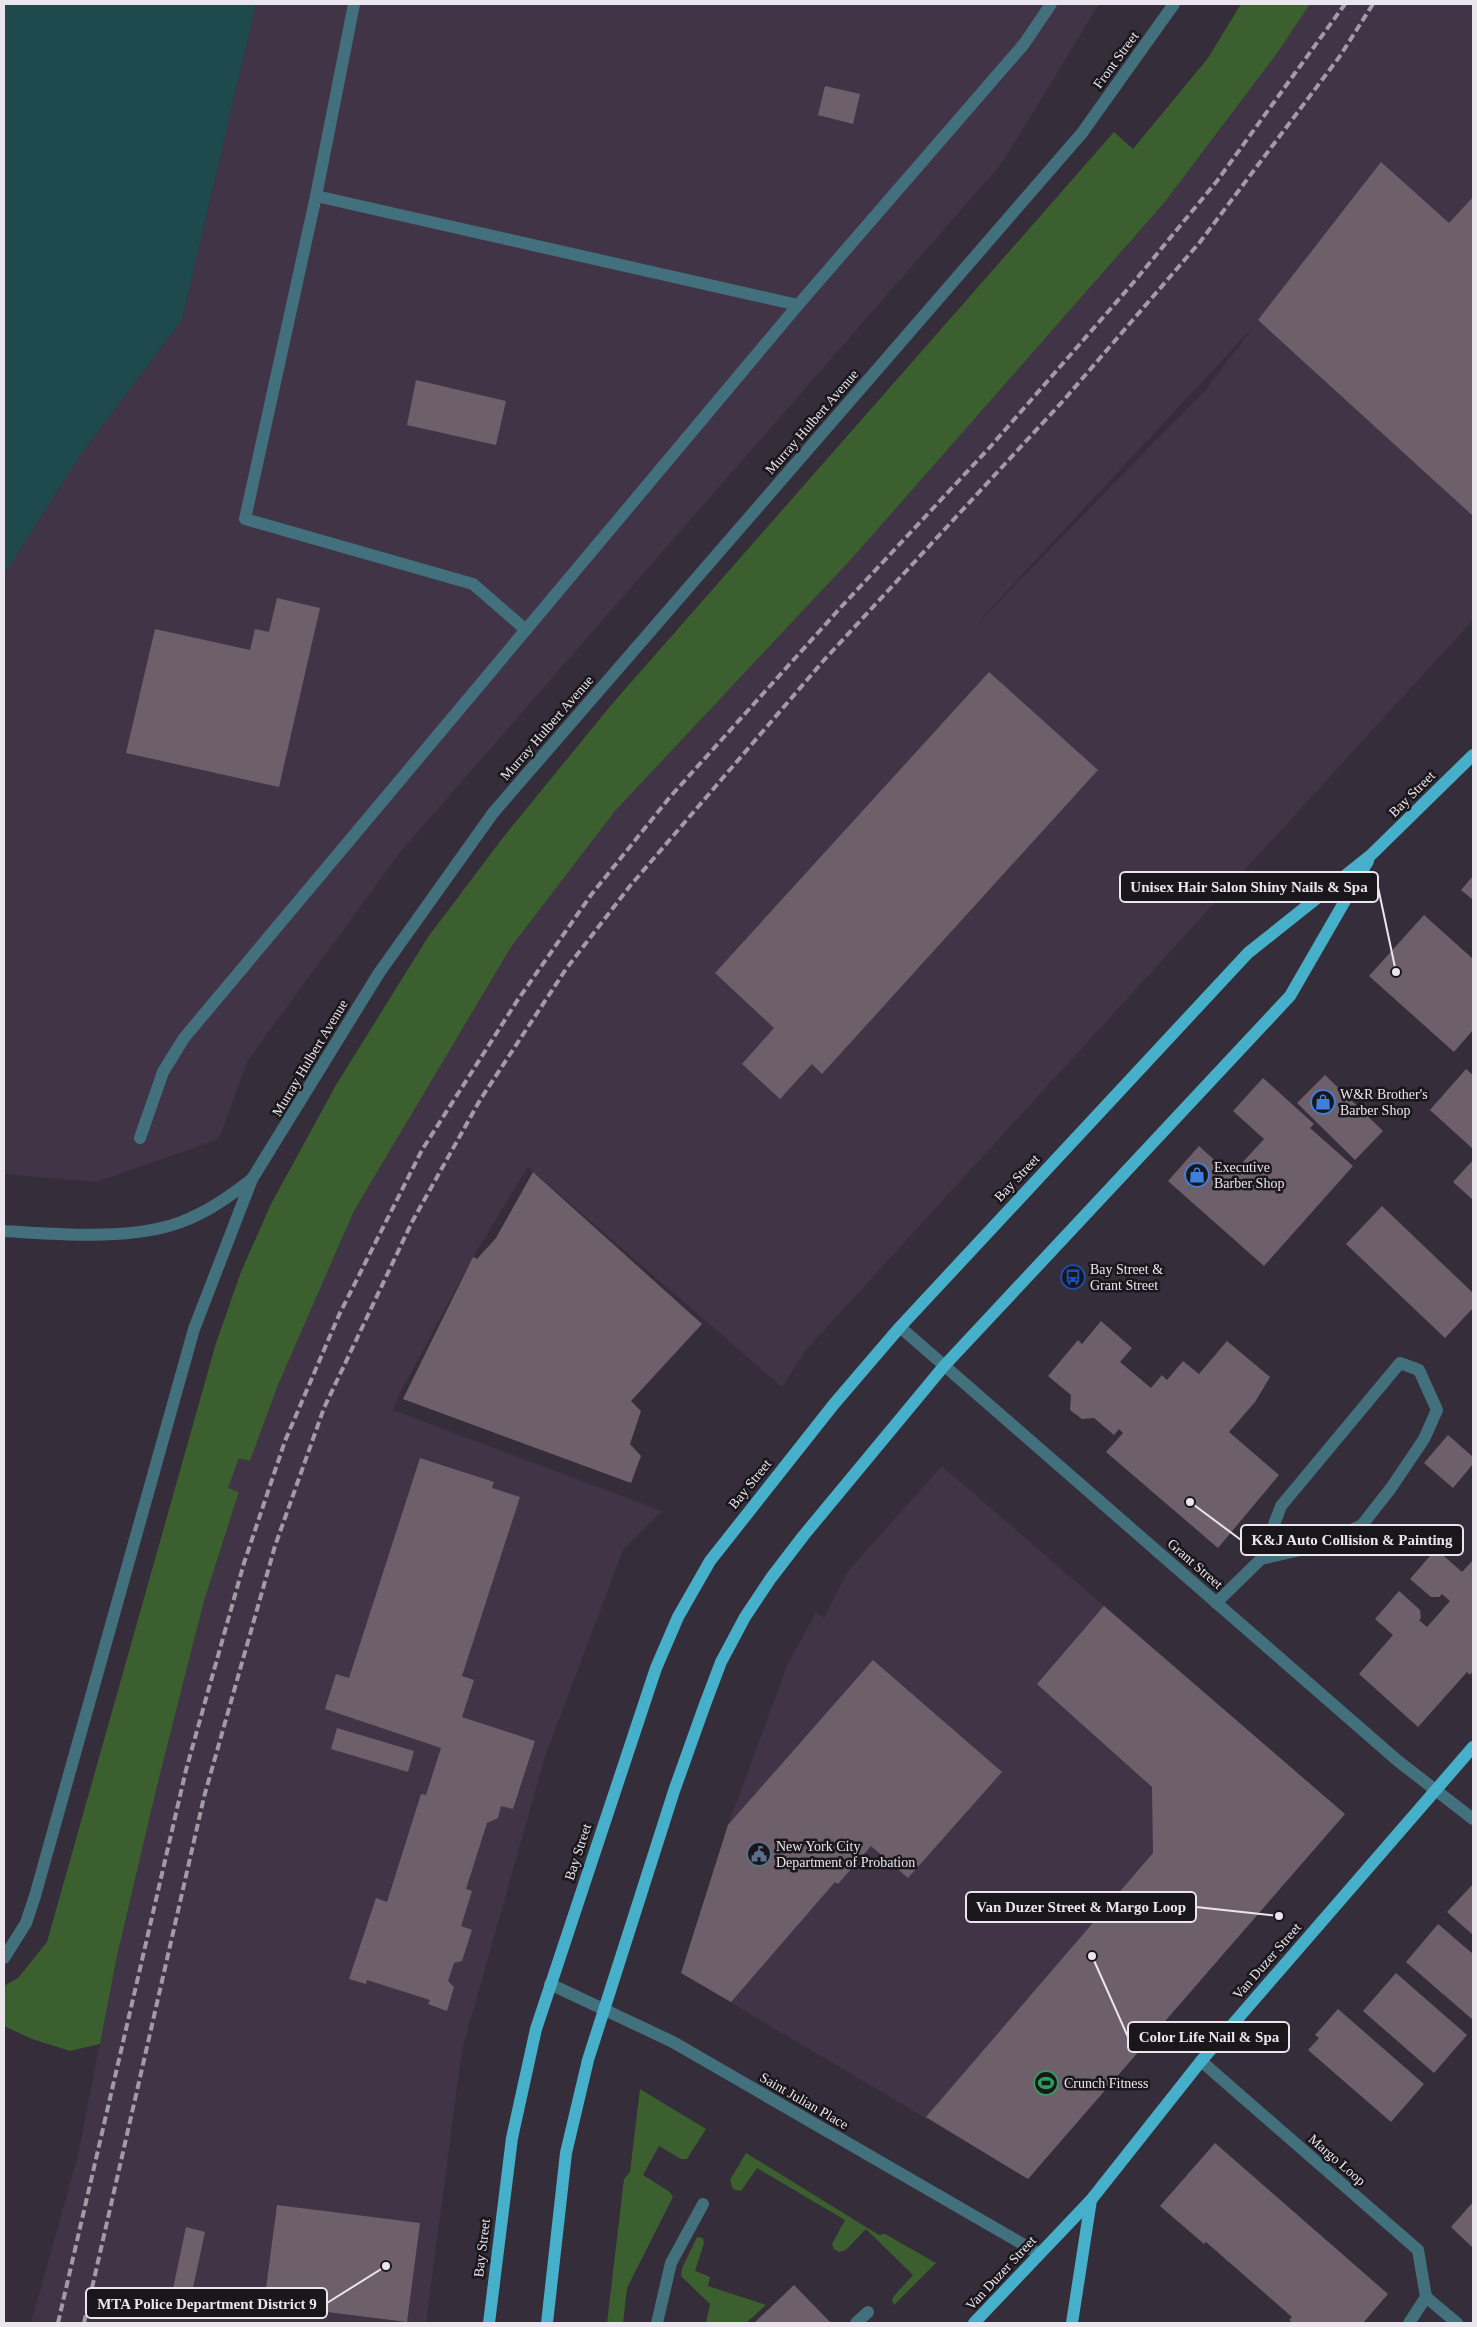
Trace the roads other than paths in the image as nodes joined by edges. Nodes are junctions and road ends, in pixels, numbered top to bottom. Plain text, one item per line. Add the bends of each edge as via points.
1 (354, 4) edge
2 (1051, 4) edge
3 (1174, 4) edge
4 (1082, 133) joint
5 (316, 196) junction
6 (798, 305) junction
7 (526, 630) junction
8 (1473, 755) edge
9 (1371, 855) junction
10 (140, 1138) dead end
11 (252, 1178) junction
12 (4, 1230) edge
13 (900, 1327) junction
14 (944, 1366) junction
15 (1261, 1559) junction
16 (1216, 1603) junction
17 (1473, 1747) edge
18 (1435, 1790) junction
19 (1473, 1819) edge
20 (4, 1958) edge
21 (550, 1984) junction
22 (604, 2010) junction
23 (1201, 2061) junction
24 (1091, 2200) junction
25 (703, 2204) dead end
26 (1038, 2253) junction
27 (1426, 2297) junction
28 (868, 2312) dead end
29 (489, 2323) edge
30 (547, 2323) edge
31 (657, 2323) edge
32 (856, 2323) edge
33 (974, 2323) edge
34 (1072, 2323) edge
35 (1409, 2323) edge
36 (1456, 2323) edge

1 - 5 street
2 - 6 street via 1024,44
3 - 4 street, Front Street
4 - 11 street, Murray Hulbert Avenue via 493,813 379,973
5 - 6 street
5 - 7 street via 245,519 472,584
6 - 7 street
7 - 10 street via 184,1038 163,1072
8 - 9 main road, Bay Street
9 - 13 main road, Bay Street via 1248,953
9 - 14 main road, Bay Street via 1290,996
11 - 12 street, Murray Hulbert Avenue via 223,1201 180,1222 132,1233 63,1235
11 - 20 street via 194,1329 35,1896 26,1923
13 - 14 street, Grant Street
13 - 21 main road, Bay Street via 734,1529 710,1561 678,1617 647,1692
14 - 16 street, Grant Street
14 - 22 main road, Bay Street via 785,1559 732,1641 713,1681 680,1775
15 - 15 street via 1314,1546 1362,1525 1418,1447 1437,1410 1419,1370 1400,1363 1281,1506
15 - 16 street
16 - 18 street, Grant Street
17 - 18 main road, Van Duzer Street
18 - 19 street, Grant Street
18 - 23 main road, Van Duzer Street
21 - 22 street, Saint Julian Place
21 - 29 main road, Bay Street via 529,2057 512,2138
22 - 26 street, Saint Julian Place via 673,2042
22 - 30 main road, Bay Street via 575,2108 566,2153
23 - 24 main road, Van Duzer Street
23 - 27 street, Margo Loop via 1418,2250
24 - 26 main road, Van Duzer Street
24 - 34 main road, Van Duzer Street
25 - 31 street via 671,2263
26 - 33 main road, Van Duzer Street
27 - 35 street
27 - 36 street
28 - 32 street

